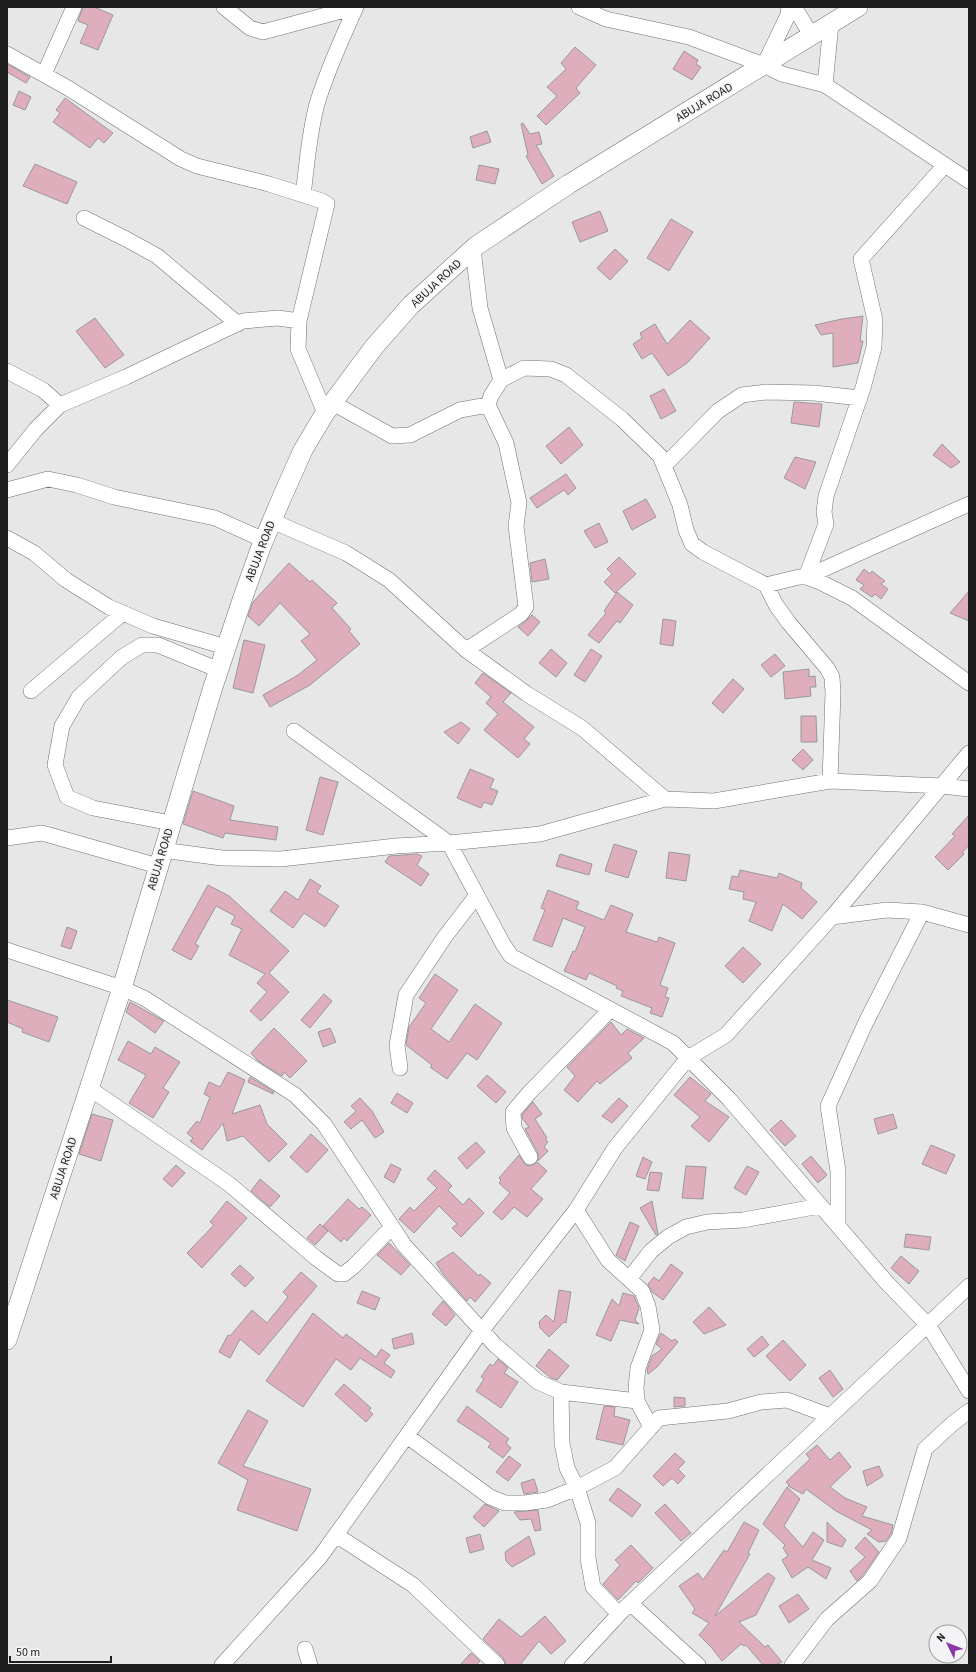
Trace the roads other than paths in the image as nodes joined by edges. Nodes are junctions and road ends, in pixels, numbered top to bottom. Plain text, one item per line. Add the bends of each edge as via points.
1 (74, 7) edge
2 (224, 7) edge
3 (356, 7) edge
4 (579, 7) edge
5 (789, 7) edge
6 (794, 7) edge
7 (858, 7) edge
8 (831, 24) junction
9 (812, 36) junction
10 (7, 54) edge
11 (764, 65) junction
12 (44, 74) junction
13 (825, 85) junction
14 (945, 165) junction
15 (969, 180) edge
16 (303, 195) junction
17 (84, 218) dead end
18 (473, 249) junction
19 (299, 321) junction
20 (238, 324) junction
21 (7, 371) edge
22 (501, 380) junction
23 (860, 398) junction
24 (60, 404) junction
25 (488, 405) junction
26 (329, 408) junction
27 (7, 465) edge
28 (664, 466) junction
29 (7, 490) edge
30 (969, 504) edge
31 (272, 521) junction
32 (7, 538) edge
33 (264, 540) junction
34 (806, 577) junction
35 (766, 585) junction
36 (123, 613) junction
37 (226, 647) junction
38 (466, 650) junction
39 (219, 670) junction
40 (969, 683) edge
41 (31, 691) dead end
42 (294, 732) dead end
43 (969, 752) edge
44 (830, 781) junction
45 (942, 786) junction
46 (969, 789) edge
47 (665, 799) junction
48 (171, 823) junction
49 (7, 838) edge
50 (449, 843) junction
51 (160, 858) junction
52 (477, 895) junction
53 (922, 912) junction
54 (832, 917) junction
55 (969, 926) edge
56 (7, 950) edge
57 (122, 988) junction
58 (610, 1010) junction
59 (688, 1058) junction
60 (400, 1068) dead end
61 (89, 1088) junction
62 (530, 1157) dead end
63 (820, 1206) junction
64 (576, 1210) junction
65 (838, 1225) junction
66 (392, 1226) junction
67 (629, 1280) junction
68 (969, 1286) edge
69 (928, 1325) junction
70 (483, 1329) junction
71 (7, 1340) edge
72 (969, 1391) edge
73 (561, 1392) junction
74 (637, 1401) junction
75 (969, 1410) edge
76 (830, 1416) junction
77 (651, 1427) junction
78 (407, 1436) junction
79 (577, 1488) junction
80 (336, 1535) junction
81 (630, 1603) junction
82 (619, 1614) junction
83 (305, 1649) dead end
84 (222, 1665) edge
85 (310, 1665) edge
86 (497, 1665) edge
87 (572, 1665) edge
88 (698, 1665) edge
89 (792, 1665) edge

1 - 12 street
2 - 3 street via 250,28 263,32
3 - 16 street via 331,62 317,105
4 - 11 street via 606,19 689,37
5 - 11 street via 788,15
6 - 9 street
7 - 8 main road, ABUJA ROAD
8 - 9 main road, ABUJA ROAD
8 - 13 street
9 - 11 main road, ABUJA ROAD
10 - 12 street
11 - 13 street via 782,74
11 - 18 main road, ABUJA ROAD via 569,184
12 - 16 street via 181,159 197,166
13 - 14 street
14 - 15 street
14 - 23 street via 861,259 875,320 874,347
16 - 19 street via 326,204
17 - 20 street via 157,256
18 - 22 street via 480,308
18 - 26 main road, ABUJA ROAD via 411,305 374,347
19 - 20 street via 278,318 244,321
19 - 26 street via 298,349
20 - 24 street via 126,377
21 - 24 street via 43,390
22 - 25 street
22 - 28 street via 524,368 551,369 566,375 622,418 660,456
23 - 28 street via 814,393 742,394 718,411
23 - 34 street via 826,496 826,524
24 - 27 street
25 - 26 street via 460,410 410,435 392,436
25 - 38 street via 506,443 519,503 516,526 526,607 521,614
26 - 31 main road, ABUJA ROAD via 303,450
28 - 35 street via 692,544
29 - 33 street via 48,479 114,497 215,518
30 - 34 street
31 - 33 main road, ABUJA ROAD
31 - 38 street via 346,554 389,580
32 - 36 street via 34,553 66,580
33 - 37 main road, ABUJA ROAD
34 - 35 street
34 - 40 street via 852,598
35 - 44 street via 776,605 832,677
36 - 37 street via 153,626
36 - 41 street
37 - 39 main road, ABUJA ROAD
38 - 47 street via 527,694 582,728
39 - 48 main road, ABUJA ROAD
39 - 48 street via 158,646 142,645 122,657 79,698 62,726 55,765 67,796 93,808
42 - 50 street
43 - 45 street
44 - 45 street
44 - 47 street via 714,801
45 - 46 street
45 - 54 street
47 - 50 street via 540,834
48 - 51 main road, ABUJA ROAD
49 - 51 street via 42,833
50 - 51 street via 396,846 281,859
50 - 52 street
51 - 57 main road, ABUJA ROAD
52 - 58 street via 511,956
52 - 60 street via 406,994 397,1045
53 - 54 street via 886,910
53 - 55 street
53 - 65 street via 866,1022 828,1106 838,1171
54 - 59 street via 726,1035
56 - 57 street
57 - 61 main road, ABUJA ROAD
57 - 66 street via 144,998 295,1095 324,1124
58 - 59 street via 673,1043
58 - 62 street via 513,1112 514,1128
59 - 63 street via 729,1099
59 - 64 street via 615,1148
61 - 66 street via 229,1184 338,1274 344,1274 354,1266
61 - 71 main road, ABUJA ROAD
63 - 65 street
63 - 67 street via 686,1227 651,1251
64 - 67 street via 608,1260
64 - 70 street
65 - 69 street
66 - 70 street via 404,1245
67 - 74 street via 642,1291 648,1306 652,1330 638,1368
68 - 69 street
69 - 72 street
69 - 76 street
70 - 73 street via 496,1345 538,1382
70 - 78 street
73 - 74 street
73 - 79 street via 562,1443 567,1468
74 - 77 street
75 - 89 street via 925,1449 899,1538 870,1581 827,1619
76 - 77 street via 787,1400 761,1402 728,1411 659,1418
76 - 81 street
77 - 79 street via 615,1468
78 - 79 street via 490,1497 505,1503 547,1500
78 - 80 street
79 - 82 street via 588,1523 588,1558 593,1588
80 - 84 street via 320,1557
80 - 86 street via 413,1585
81 - 82 street
81 - 88 street
82 - 87 street
83 - 85 street

